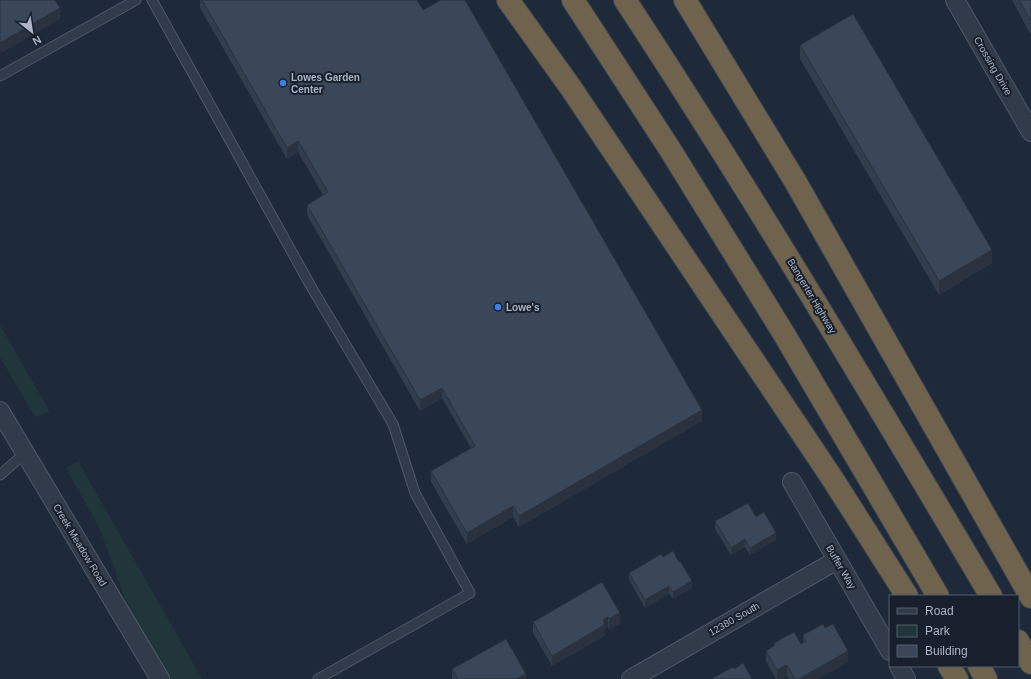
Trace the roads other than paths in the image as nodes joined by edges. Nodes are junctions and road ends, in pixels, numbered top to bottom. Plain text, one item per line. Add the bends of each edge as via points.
1 (136, 0) edge
2 (152, 0) edge
3 (508, 0) edge
4 (573, 0) edge
5 (625, 0) edge
6 (685, 0) edge
7 (955, 0) edge
8 (0, 76) edge
9 (1031, 132) edge
10 (0, 412) edge
11 (25, 454) junction
12 (0, 475) edge
13 (792, 482) dead end
14 (837, 560) junction
15 (906, 595) edge
16 (937, 595) edge
17 (990, 595) edge
18 (1031, 597) edge
19 (1019, 643) edge
20 (889, 649) edge
21 (1031, 663) edge
22 (900, 667) edge
23 (950, 667) edge
24 (980, 667) edge
25 (160, 679) edge
26 (318, 679) edge
27 (631, 679) edge
28 (906, 679) edge
29 (957, 679) edge
30 (986, 679) edge

1 - 8 lane
2 - 26 lane via 313,290 393,424 415,493 470,593
3 - 15 highway via 571,88 806,438
4 - 16 highway via 675,157 784,334
5 - 17 highway, Bangerter Highway via 787,255
6 - 18 highway via 799,188
7 - 9 street, Crossing Drive
10 - 11 street, Creek Meadow Road
11 - 12 lane
11 - 25 street, Creek Meadow Road
13 - 14 street, Buffer Way
14 - 20 street, Buffer Way
14 - 27 street, 12380 South
19 - 21 highway
22 - 28 street
23 - 29 highway
24 - 30 highway

